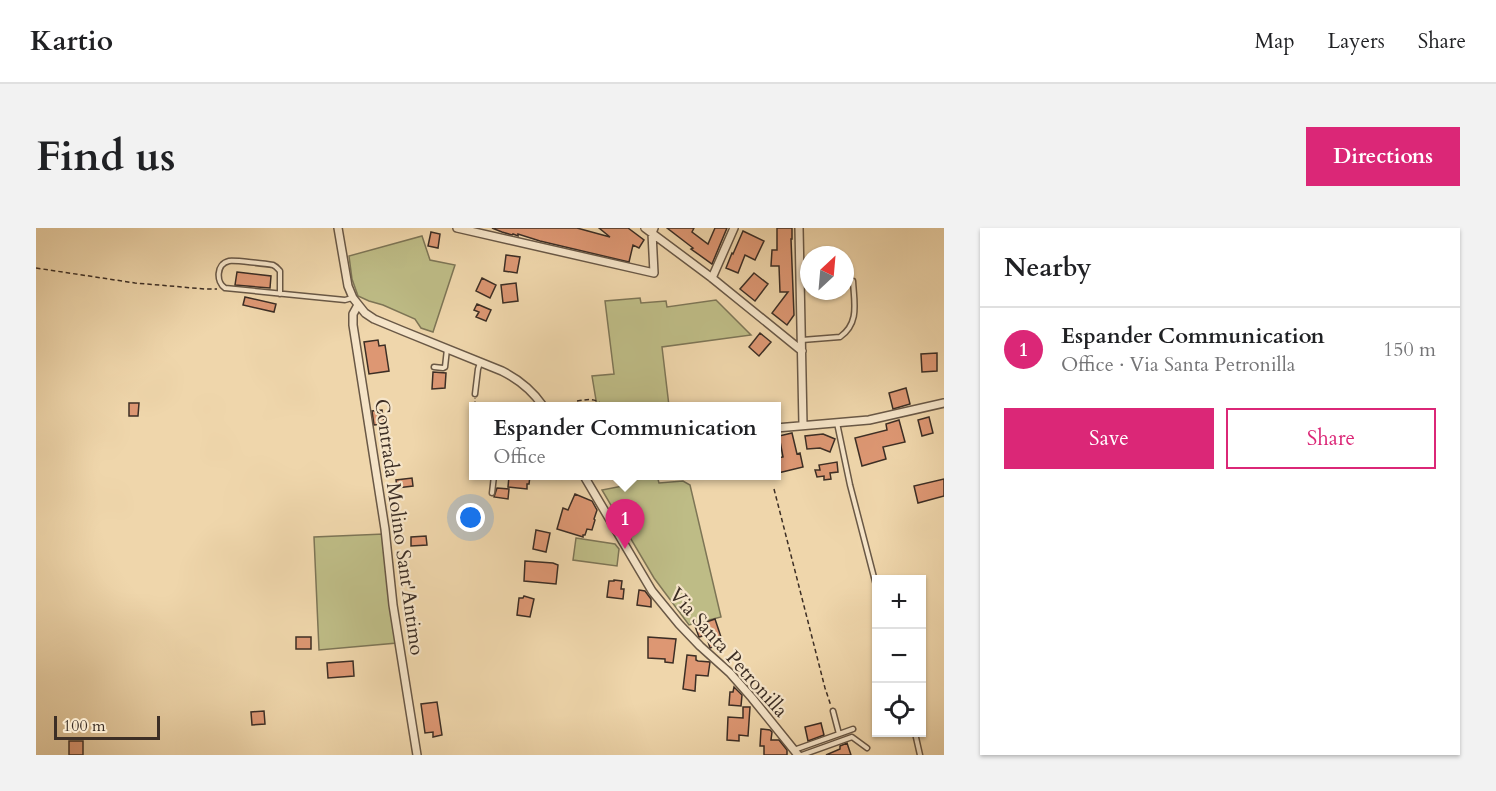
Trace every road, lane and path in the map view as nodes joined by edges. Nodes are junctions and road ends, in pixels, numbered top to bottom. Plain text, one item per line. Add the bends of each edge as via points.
1 (338, 228) edge
2 (457, 228) edge
3 (645, 228) edge
4 (734, 228) edge
5 (799, 228) edge
6 (481, 231) edge
7 (653, 231) edge
8 (36, 268) edge
9 (712, 278) junction
10 (854, 281) dead end
11 (225, 288) junction
12 (280, 294) junction
13 (353, 298) junction
14 (358, 305) junction
15 (802, 340) junction
16 (447, 349) junction
17 (802, 351) junction
18 (480, 362) junction
19 (434, 368) dead end
20 (475, 394) joint
21 (577, 401) dead end
22 (475, 402) edge
23 (540, 402) edge
24 (600, 402) edge
25 (944, 403) edge
26 (837, 423) junction
27 (803, 425) junction
28 (781, 428) edge
29 (494, 480) edge
30 (586, 480) edge
31 (774, 489) dead end
32 (492, 493) dead end
33 (873, 575) edge
34 (833, 711) joint
35 (853, 729) dead end
36 (839, 734) junction
37 (916, 737) edge
38 (867, 748) dead end
39 (798, 753) edge
40 (417, 755) edge
41 (920, 755) edge

1 - 13 street
2 - 6 street
3 - 7 street
4 - 9 street
5 - 15 street
6 - 7 street via 654,273
7 - 9 street
8 - 11 path via 135,283
9 - 17 street
10 - 15 lane via 855,320 845,333 840,337
11 - 12 lane
11 - 12 lane via 219,276 223,264 231,261 276,267 281,278
12 - 13 lane
13 - 14 street
14 - 16 street via 374,319
14 - 40 street, Contrada Molino Sant'Antimo via 353,325
15 - 17 street
16 - 18 street
16 - 19 lane via 445,367
17 - 27 street
18 - 20 lane
18 - 23 street via 516,378
20 - 22 path
21 - 24 path
25 - 26 street
26 - 27 street
26 - 33 lane
27 - 28 street
29 - 32 lane
30 - 39 street, Via Santa Petronilla via 652,591 700,646 738,681
31 - 34 path
34 - 36 lane
35 - 36 lane
36 - 39 lane
37 - 41 lane
38 - 39 lane via 852,736

